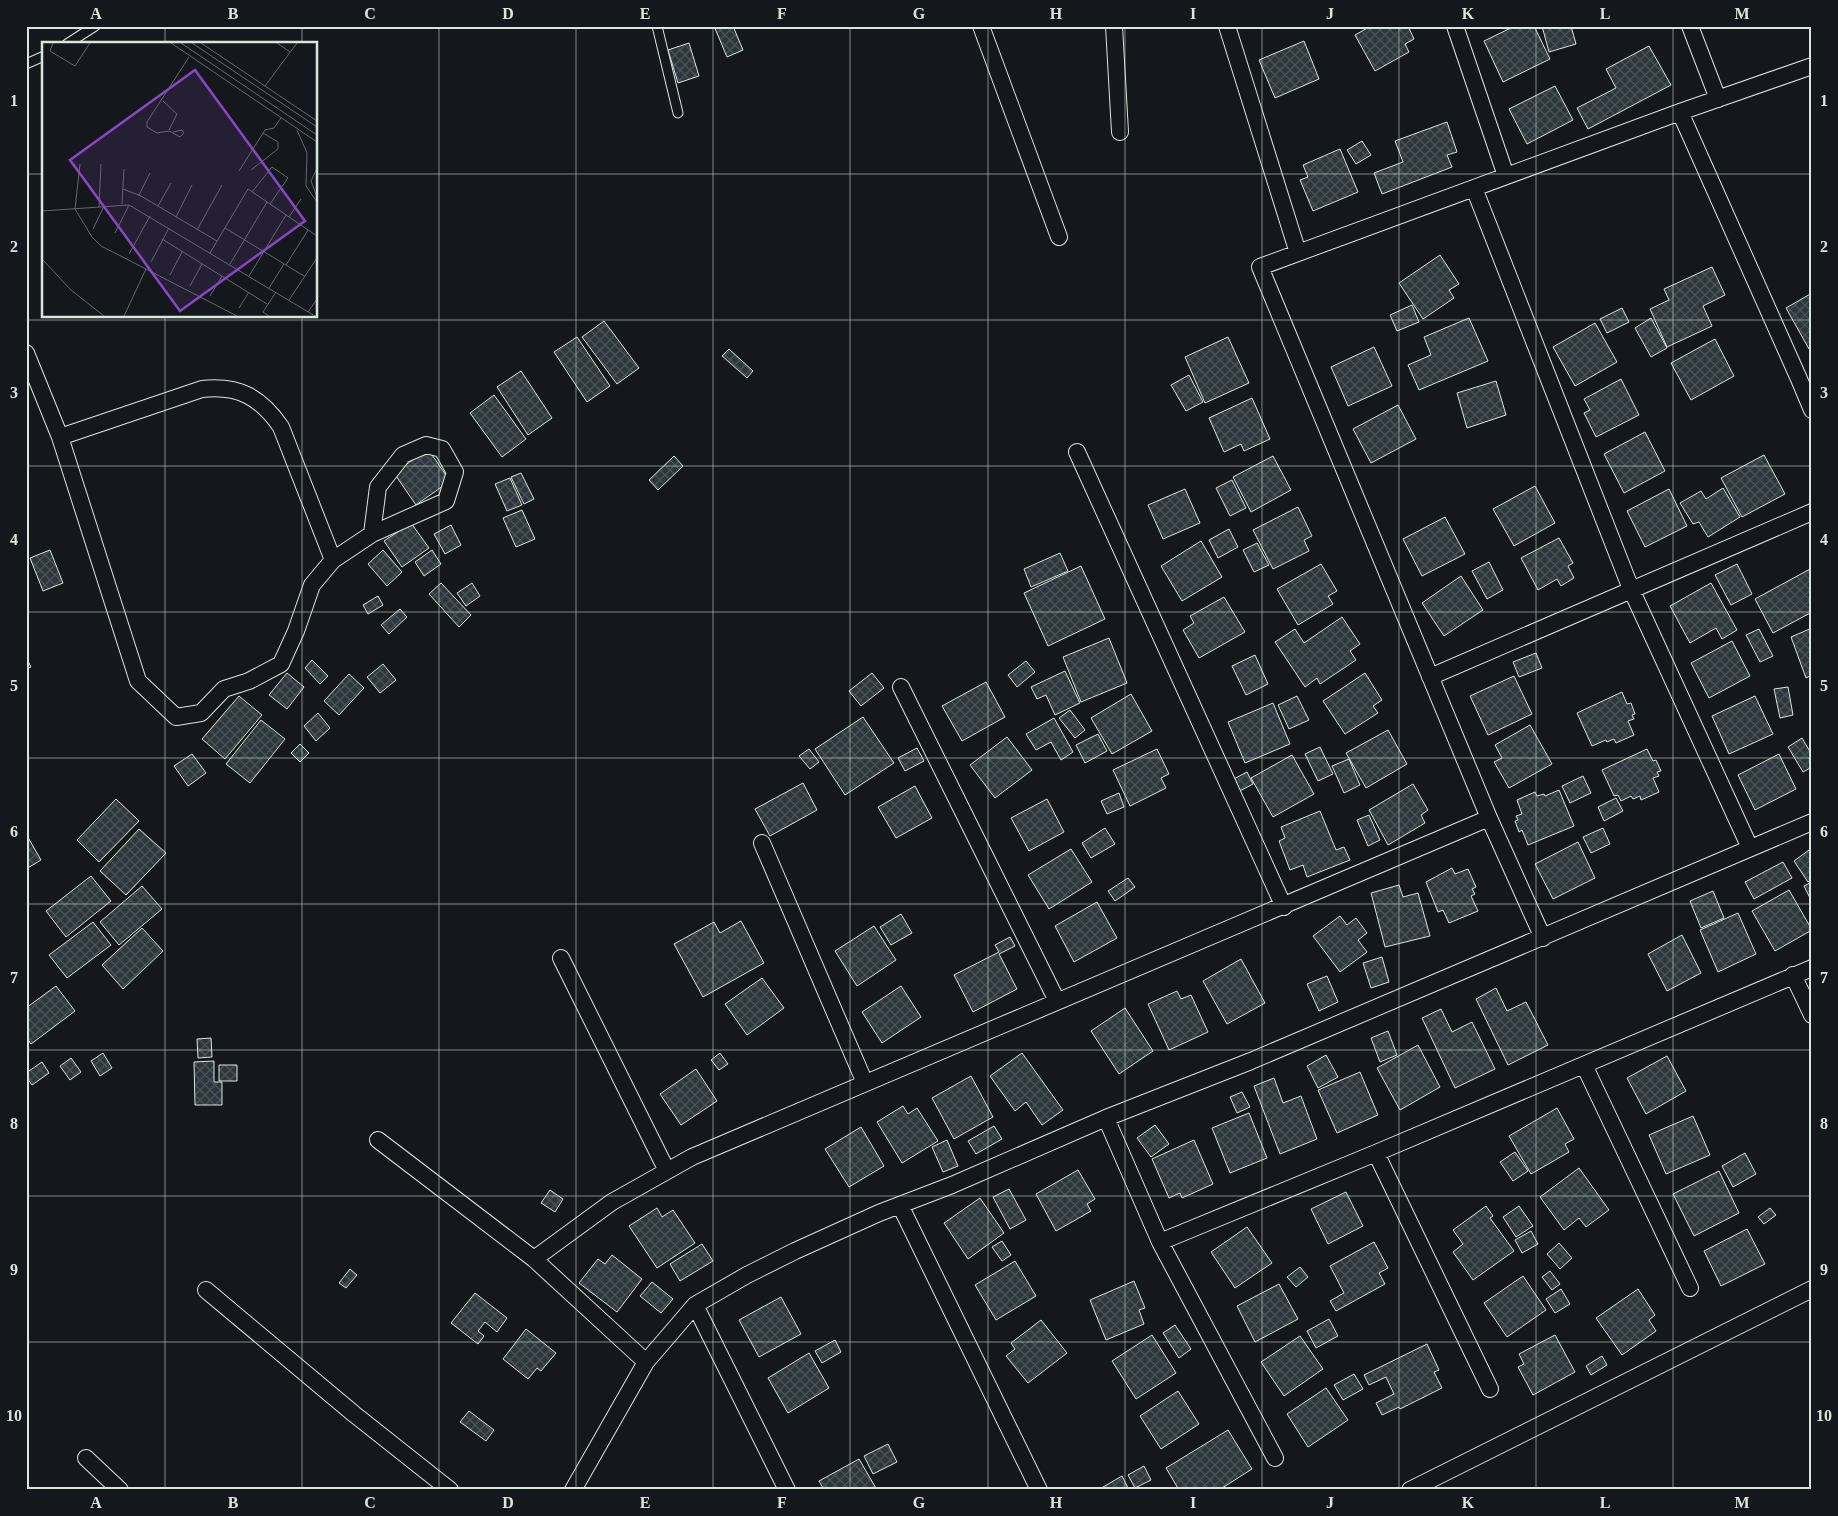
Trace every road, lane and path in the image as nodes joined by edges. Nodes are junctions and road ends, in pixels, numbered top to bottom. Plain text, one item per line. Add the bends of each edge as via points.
1 (95, 26) edge
2 (657, 26) edge
3 (981, 26) edge
4 (1114, 26) edge
5 (1227, 26) edge
6 (1455, 26) edge
7 (1690, 26) edge
8 (71, 42) edge
9 (42, 57) edge
10 (26, 64) edge
11 (1812, 66) edge
12 (1718, 99) junction
13 (1680, 112) junction
14 (678, 113) dead end
15 (1120, 132) dead end
16 (1506, 176) junction
17 (1474, 188) junction
18 (1059, 237) dead end
19 (1298, 253) junction
20 (26, 353) edge
21 (1812, 410) edge
22 (60, 437) junction
23 (1077, 452) dead end
24 (1812, 512) edge
25 (372, 534) junction
26 (333, 560) junction
27 (1632, 590) junction
28 (1430, 677) junction
29 (901, 686) dead end
30 (1489, 818) junction
31 (1812, 822) edge
32 (762, 843) dead end
33 (1750, 848) junction
34 (1284, 907) junction
35 (1542, 938) junction
36 (561, 958) dead end
37 (1812, 968) edge
38 (1793, 975) junction
39 (1057, 1001) junction
40 (1812, 1015) edge
41 (1584, 1065) junction
42 (865, 1083) junction
43 (1106, 1118) junction
44 (378, 1140) dead end
45 (1376, 1153) junction
46 (667, 1171) junction
47 (900, 1205) junction
48 (1160, 1242) junction
49 (534, 1258) junction
50 (1690, 1288) dead end
51 (1812, 1289) edge
52 (206, 1290) dead end
53 (695, 1305) junction
54 (646, 1362) junction
55 (1490, 1389) dead end
56 (86, 1458) dead end
57 (1275, 1458) dead end
58 (120, 1490) edge
59 (450, 1490) edge
60 (573, 1490) edge
61 (786, 1490) edge
62 (1039, 1490) edge
63 (1410, 1490) edge

1 - 8 lane
2 - 14 lane
3 - 18 street
4 - 15 street
5 - 19 street
6 - 16 street
7 - 12 street
9 - 10 lane
11 - 12 street
12 - 13 street
13 - 16 street
13 - 21 street
16 - 17 street
17 - 19 street
17 - 27 street
19 - 28 street via 1260,267
20 - 22 street
22 - 26 street via 202,389 216,388 258,400 281,428
22 - 26 street via 138,681 176,717 201,713 224,689 249,681 281,664 312,585
23 - 34 street
24 - 27 street
25 - 25 street via 446,501 454,472 442,449 426,445 402,455 378,487
25 - 26 street
27 - 28 street
27 - 33 street
28 - 30 street
29 - 39 street
30 - 34 street
30 - 35 street
31 - 33 street
32 - 42 street
33 - 35 street
34 - 39 street
35 - 43 street via 1251,1061
36 - 46 street
37 - 38 street
38 - 40 street
38 - 41 street
39 - 42 street
41 - 45 street
41 - 50 street
42 - 46 street via 692,1157
43 - 47 street
43 - 48 street
44 - 49 street
45 - 48 street
45 - 55 street
46 - 49 street via 612,1202
47 - 53 street via 795,1251
47 - 62 street
48 - 57 street
49 - 54 street
51 - 63 street
52 - 59 street
53 - 54 street
53 - 61 street
54 - 60 street
56 - 58 street

